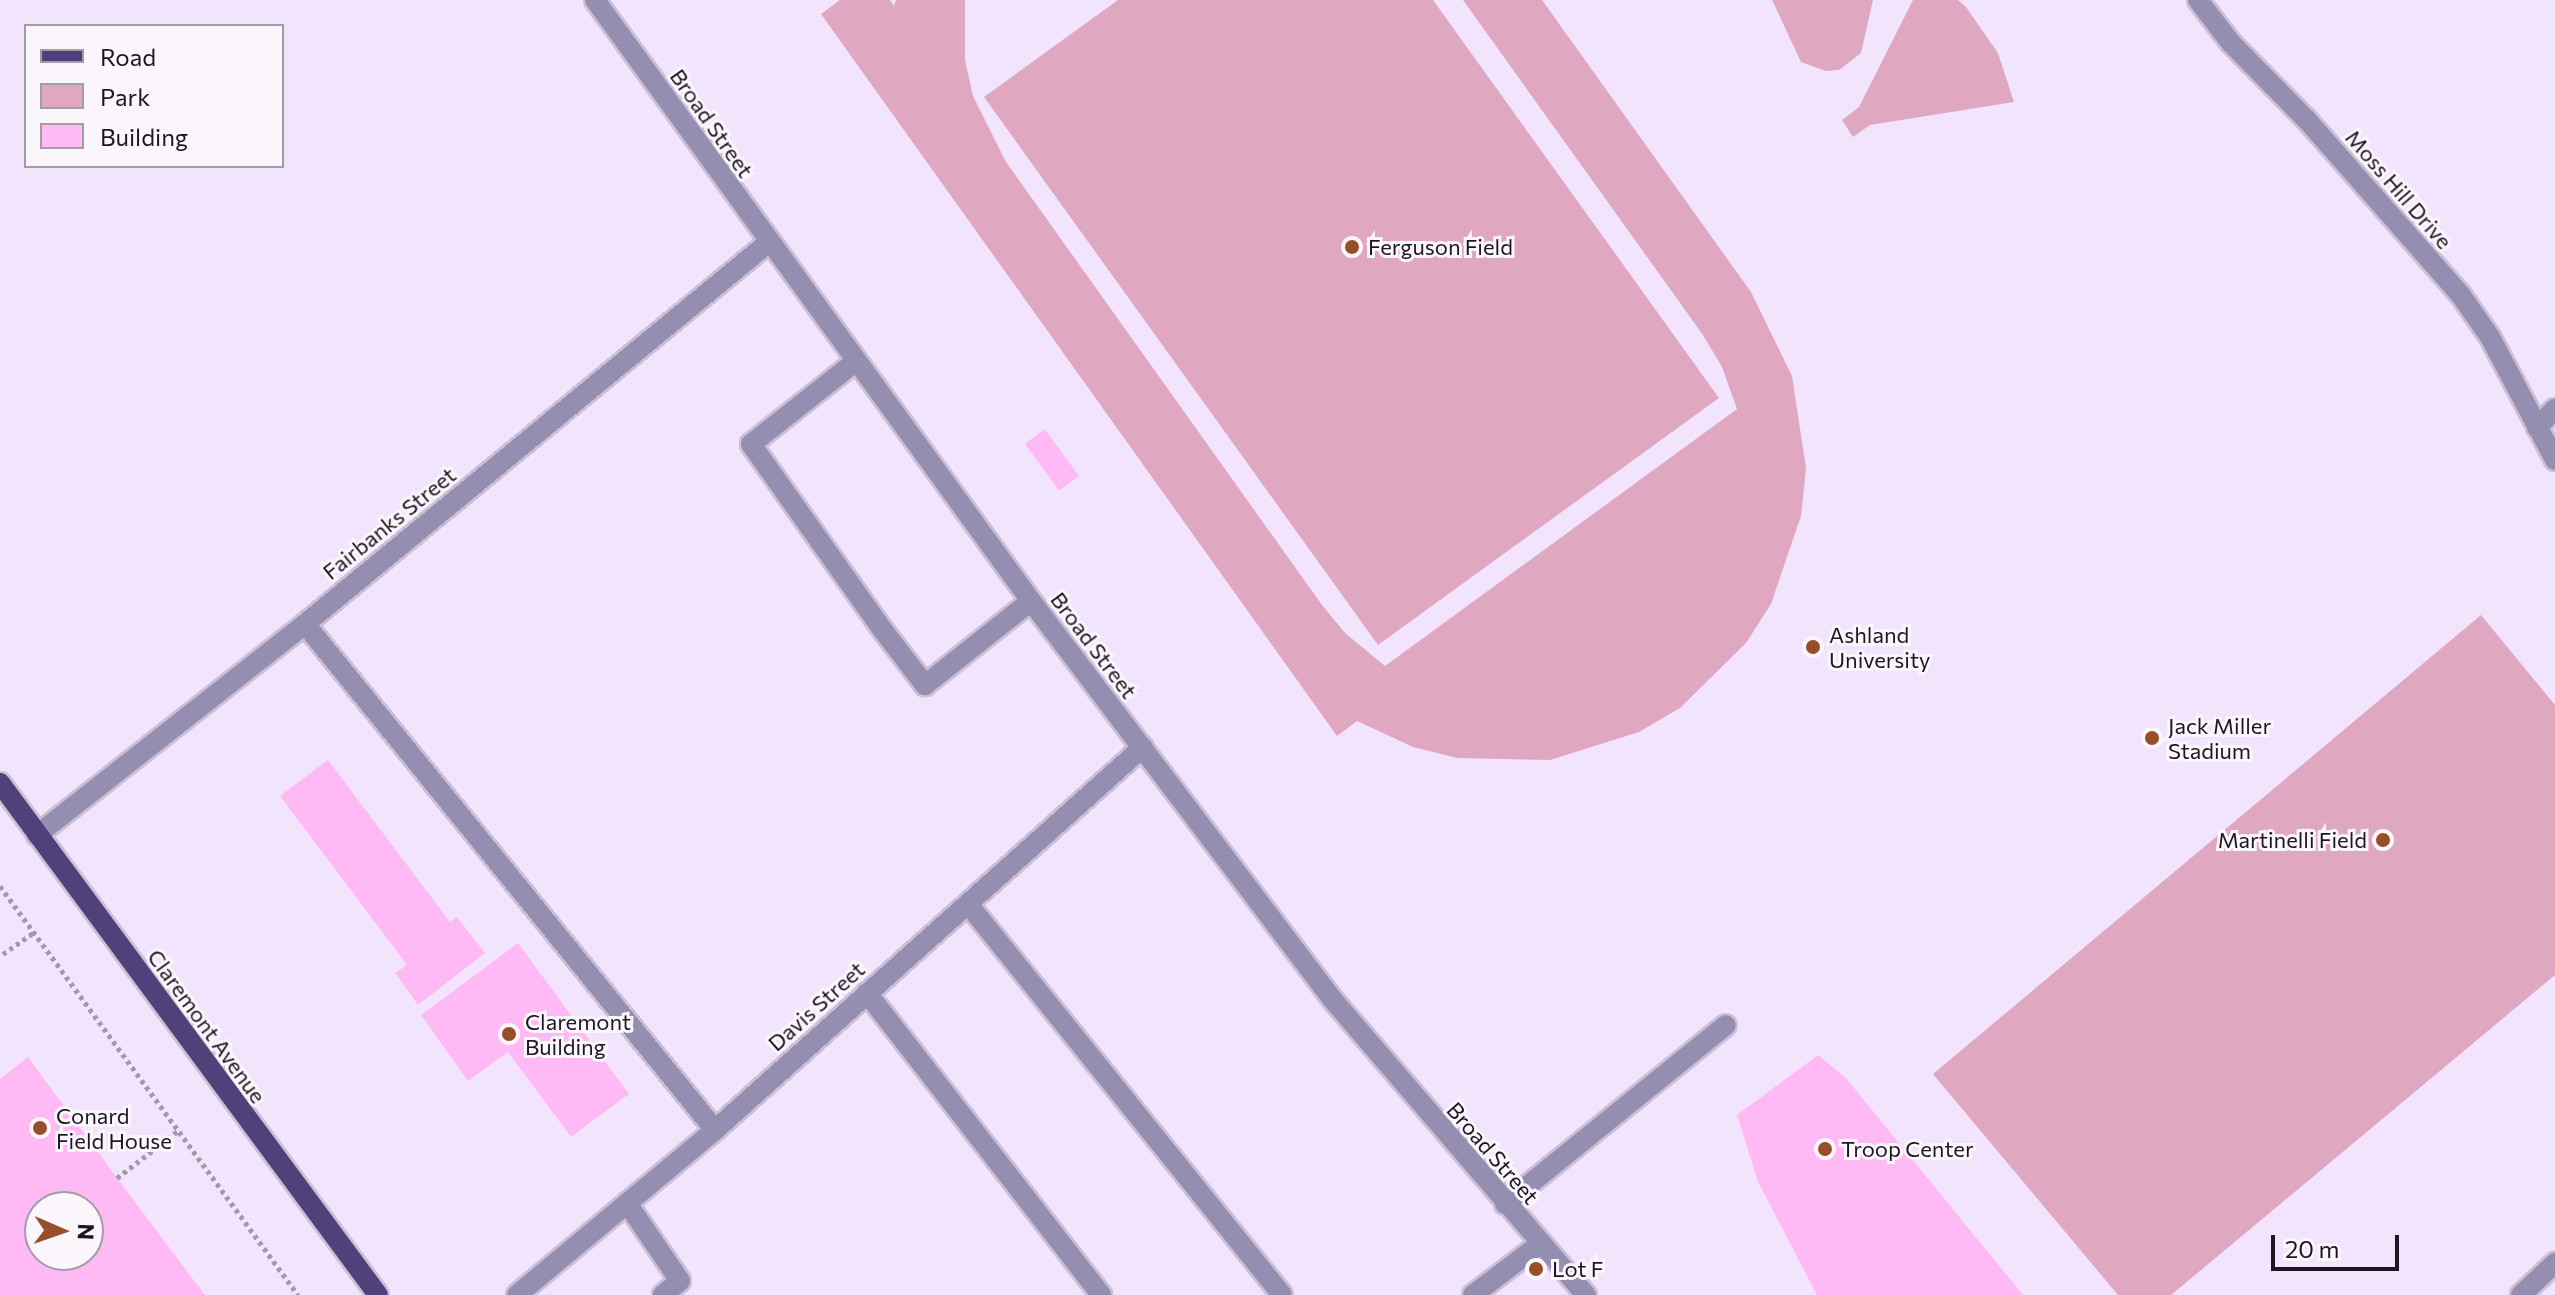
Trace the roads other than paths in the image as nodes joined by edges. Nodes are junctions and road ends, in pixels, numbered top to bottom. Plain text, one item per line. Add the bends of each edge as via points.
1 (595, 0) edge
2 (2198, 0) edge
3 (768, 243) junction
4 (855, 362) junction
5 (2555, 409) edge
6 (2537, 428) junction
7 (2555, 460) edge
8 (1031, 601) junction
9 (305, 624) junction
10 (1143, 747) junction
11 (0, 783) edge
12 (37, 835) junction
13 (968, 904) junction
14 (867, 993) junction
15 (1726, 1025) dead end
16 (715, 1130) junction
17 (627, 1203) junction
18 (1505, 1204) junction
19 (1540, 1244) junction
20 (2555, 1263) edge
21 (685, 1288) edge
22 (378, 1295) edge
23 (517, 1295) edge
24 (663, 1295) edge
25 (1101, 1295) edge
26 (1282, 1295) edge
27 (1473, 1295) edge
28 (1586, 1295) edge
29 (2521, 1295) edge

1 - 3 street, Broad Street
2 - 6 street, Moss Hill Drive via 2460,294 2490,337
3 - 4 street, Broad Street
3 - 9 street, Fairbanks Street
4 - 8 street, Broad Street
4 - 8 street via 751,444 882,629 925,685
5 - 6 street
6 - 7 street, Moss Hill Drive
8 - 10 street, Broad Street
9 - 12 street, Fairbanks Street
9 - 16 street
10 - 13 street, Davis Street
10 - 18 street, Broad Street via 1333,1000
11 - 12 main road, Claremont Avenue
12 - 22 main road, Claremont Avenue
13 - 14 street, Davis Street
13 - 26 street
14 - 16 street, Davis Street
14 - 25 street
15 - 18 street
16 - 17 street, Davis Street
17 - 21 street
17 - 23 street, Davis Street
18 - 19 street, Broad Street
19 - 27 street
19 - 28 street, Broad Street
20 - 29 street
21 - 24 street

